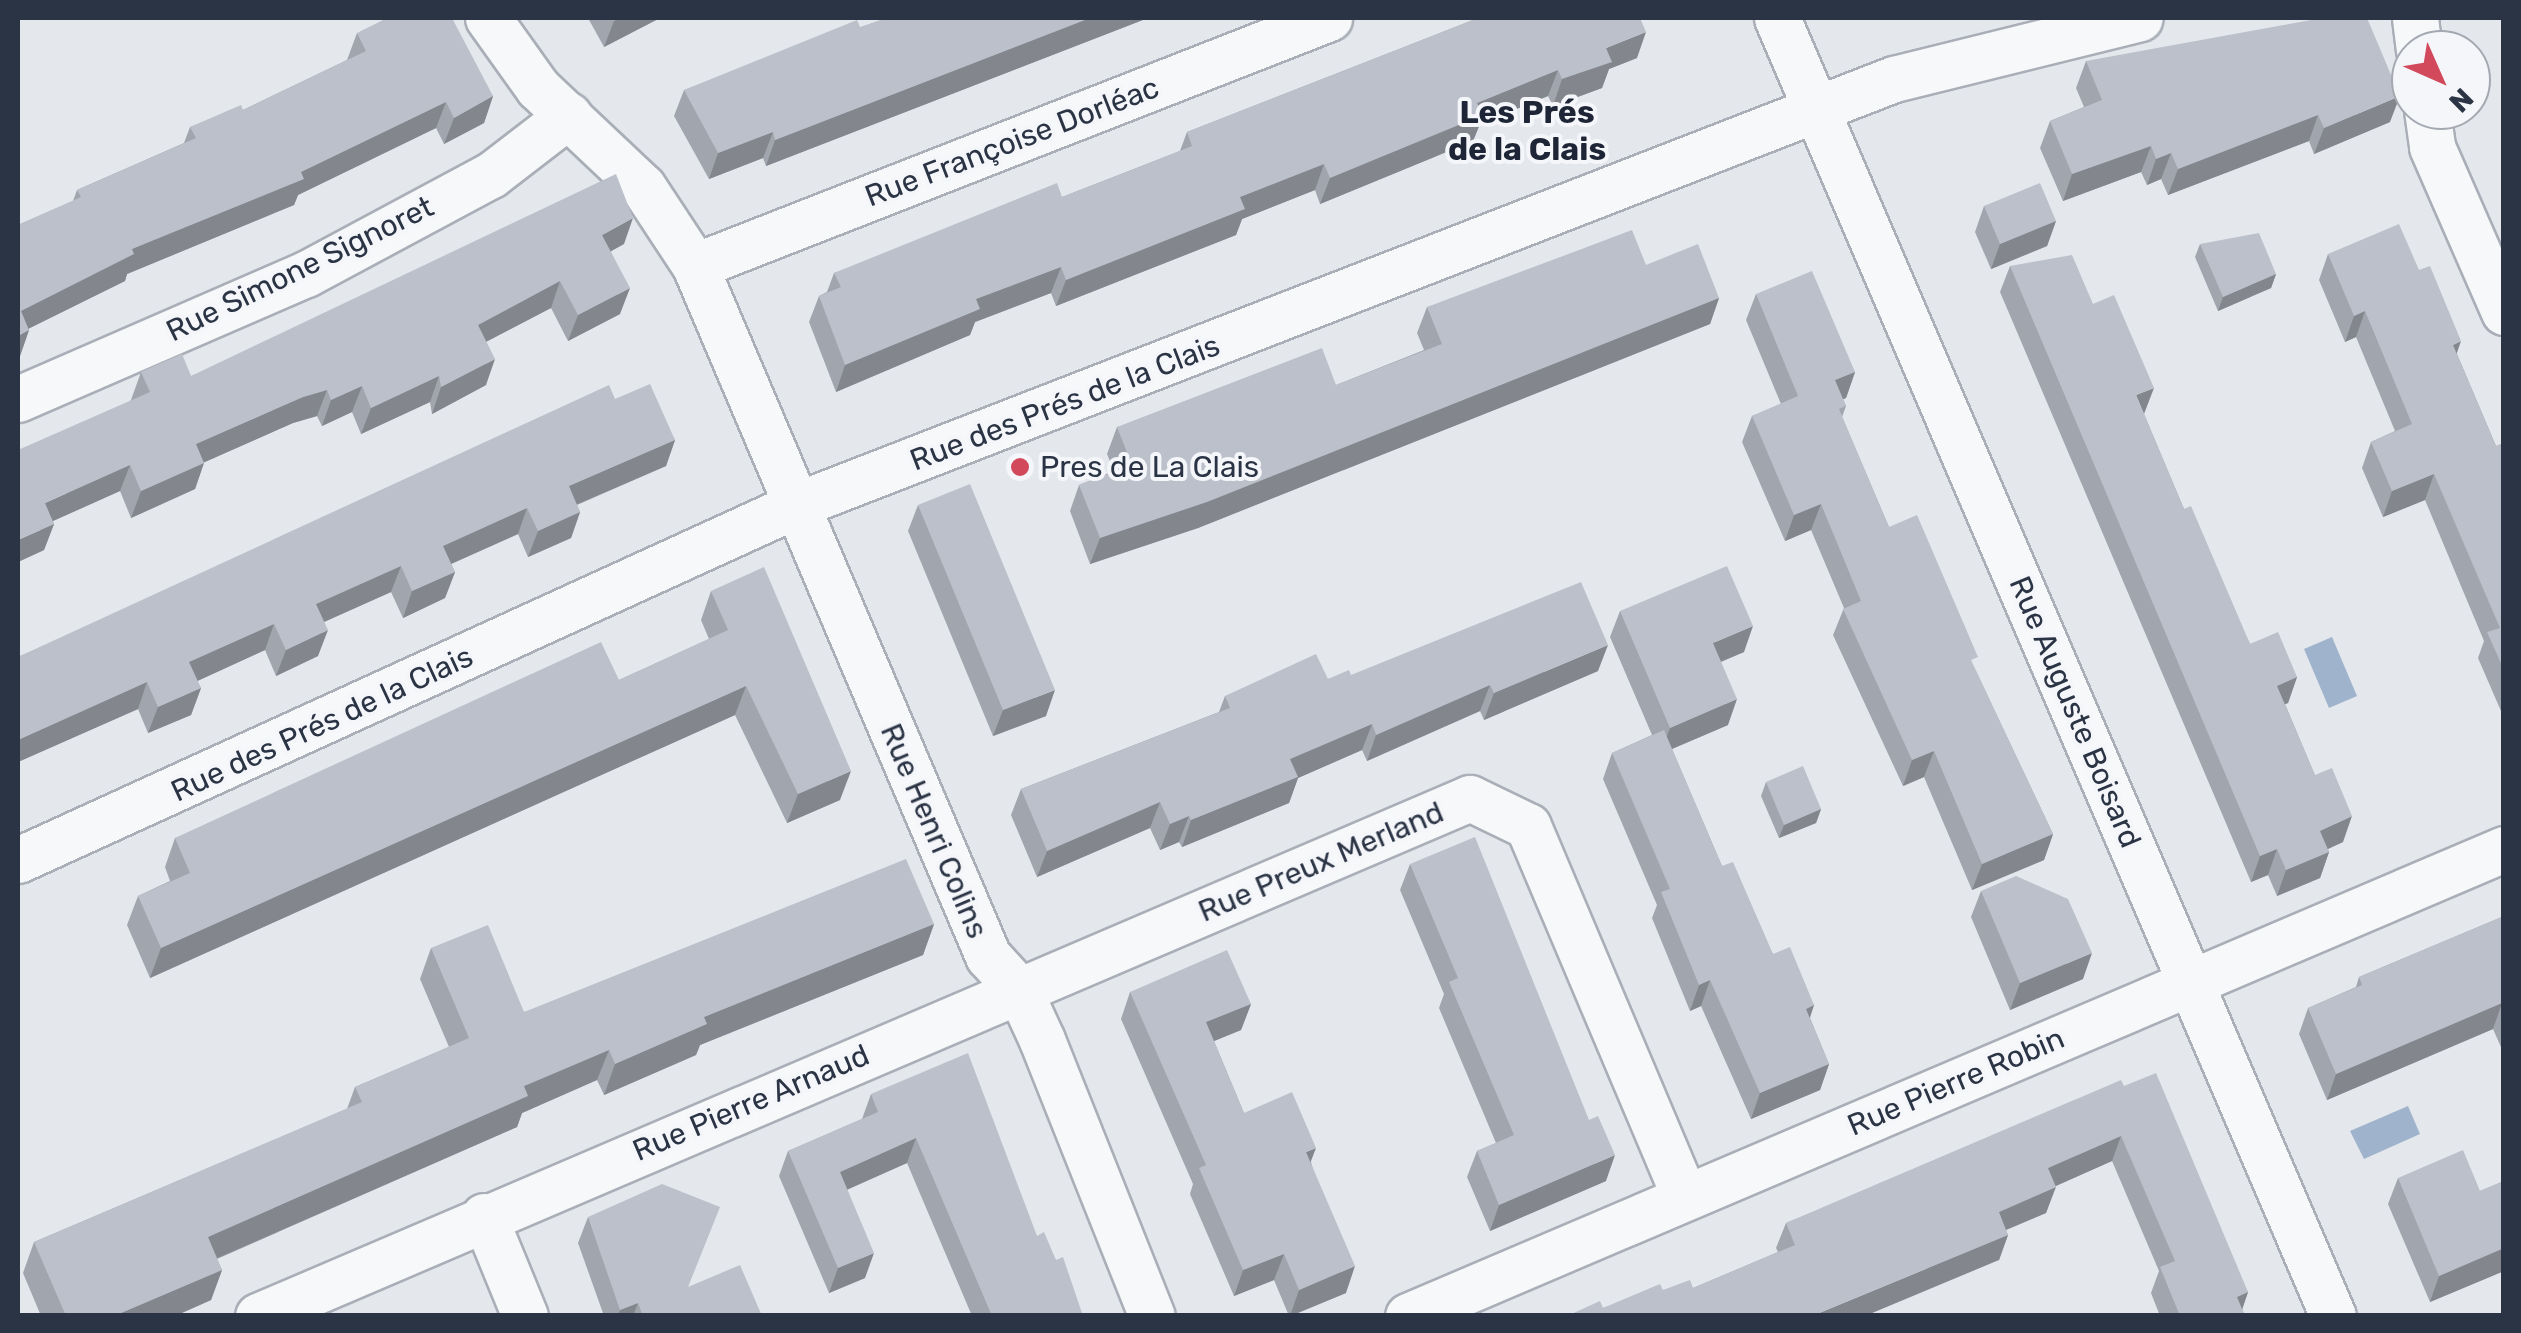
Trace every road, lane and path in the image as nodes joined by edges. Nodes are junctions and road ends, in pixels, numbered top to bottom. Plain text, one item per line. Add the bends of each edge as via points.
1 (488, 18) edge
2 (1328, 18) edge
3 (1777, 18) edge
4 (2140, 18) edge
5 (1818, 109) junction
6 (569, 116) junction
7 (2430, 130) edge
8 (695, 266) junction
9 (2504, 312) edge
10 (18, 399) edge
11 (794, 506) junction
12 (2504, 849) edge
13 (18, 860) edge
14 (2191, 982) junction
15 (1018, 990) junction
16 (1684, 1198) junction
17 (484, 1216) junction
18 (258, 1316) edge
19 (525, 1316) edge
20 (1152, 1316) edge
21 (1408, 1316) edge
22 (2333, 1316) edge

1 - 6 street, Rue Henri Colins via 510,55
2 - 8 street, Rue Françoise Dorléac
3 - 5 street, Rue Auguste Boisard
4 - 5 street, Rue des Prés de la Clais via 1997,49
5 - 11 street, Rue des Prés de la Clais
5 - 14 street, Rue Auguste Boisard
6 - 8 street, Rue Henri Colins via 643,187
6 - 10 street, Rue Simone Signoret via 491,175 306,274
7 - 9 street
8 - 11 street, Rue Henri Colins
11 - 13 street, Rue des Prés de la Clais
11 - 15 street, Rue Henri Colins via 988,956
12 - 14 street, Rue Pierre Robin
14 - 16 street, Rue Pierre Robin
14 - 22 street, Rue Auguste Boisard
15 - 16 street, Rue Preux Merland via 1470,798 1528,826
15 - 17 street, Rue Pierre Arnaud
15 - 20 street, Rue Henri Colins
16 - 21 street, Rue Pierre Robin
17 - 18 street, Rue Pierre Arnaud
17 - 19 street

